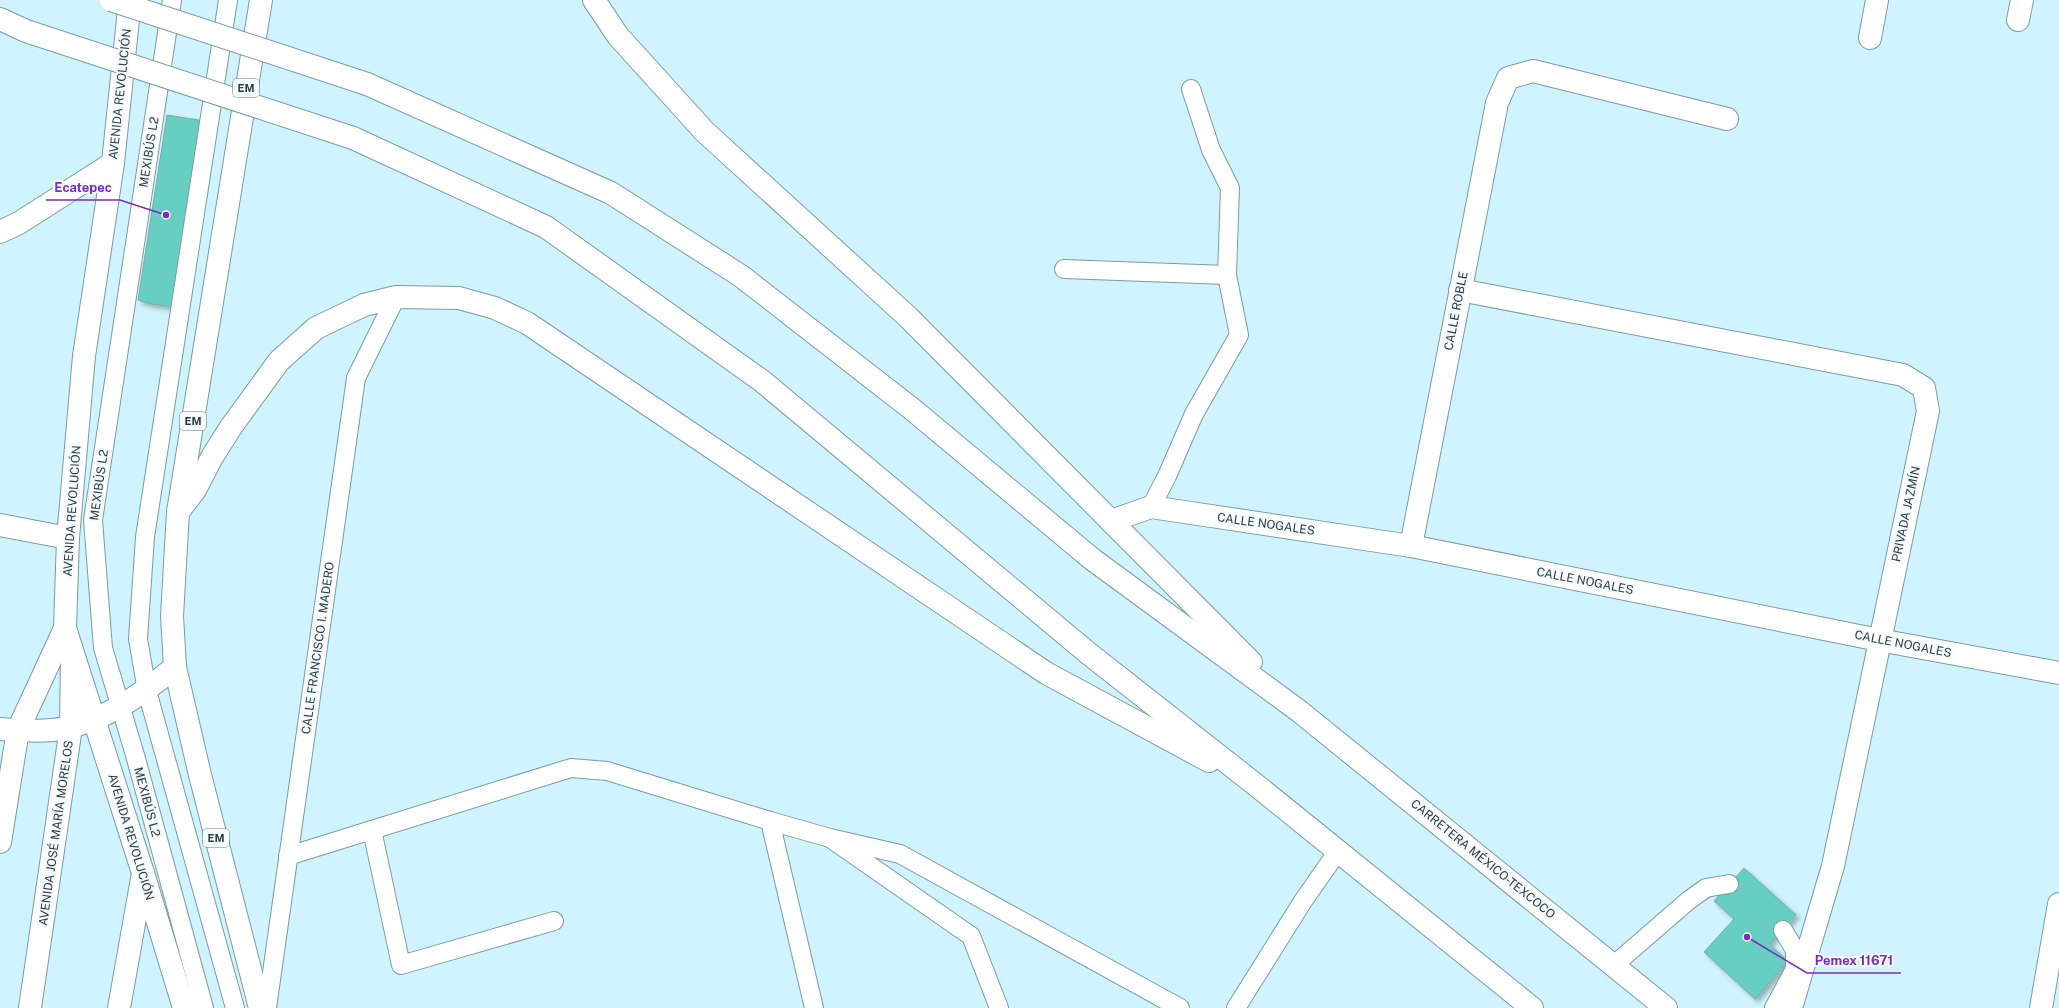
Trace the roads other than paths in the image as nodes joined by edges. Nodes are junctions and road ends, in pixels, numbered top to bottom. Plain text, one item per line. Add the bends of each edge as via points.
1 (112, 0) edge
2 (130, 0) edge
3 (172, 0) edge
4 (228, 0) edge
5 (261, 0) edge
6 (594, 0) edge
7 (1877, 0) edge
8 (0, 19) edge
9 (1870, 38) dead end
10 (1191, 89) dead end
11 (1727, 119) dead end
12 (113, 163) junction
13 (6, 225) edge
14 (1064, 269) dead end
15 (1227, 275) junction
16 (1460, 290) junction
17 (396, 297) junction
18 (1151, 507) junction
19 (178, 512) junction
20 (1111, 522) junction
21 (0, 525) edge
22 (68, 538) junction
23 (1411, 546) junction
24 (65, 628) junction
25 (1879, 640) junction
26 (72, 656) junction
27 (175, 667) junction
28 (2059, 673) edge
29 (147, 690) junction
30 (120, 706) junction
31 (1299, 711) junction
32 (93, 718) junction
33 (71, 727) junction
34 (9, 730) edge
35 (1261, 789) junction
36 (770, 821) junction
37 (372, 830) junction
38 (830, 838) junction
39 (0, 842) edge
40 (1338, 851) junction
41 (288, 856) junction
42 (143, 873) junction
43 (1729, 884) dead end
44 (2059, 904) edge
45 (554, 921) dead end
46 (1783, 930) dead end
47 (1614, 965) junction
48 (30, 1008) edge
49 (119, 1008) edge
50 (184, 1008) edge
51 (204, 1008) edge
52 (235, 1008) edge
53 (260, 1008) edge
54 (267, 1008) edge
55 (814, 1008) edge
56 (999, 1008) edge
57 (1180, 1008) edge
58 (1236, 1008) edge
59 (1532, 1008) edge
60 (1666, 1008) edge
61 (1774, 1008) edge
62 (1791, 1008) edge
63 (2041, 1008) edge

1 - 31 main road, bridge via 367,84 611,193 740,276 912,408 1092,559
2 - 12 main road, AVENIDA REVOLUCIÓN
3 - 30 lane, MEXIBÚS L2 via 93,520 103,648
4 - 29 lane via 145,537 138,639
5 - 19 main road, EM
6 - 20 main road via 618,36 705,132 908,317
7 - 9 main road
8 - 35 main road, bridge via 26,32 353,138 546,227 756,377 1088,653
10 - 15 lane via 1211,150 1230,188
11 - 16 main road, CALLE ROBLE via 1533,71 1508,78 1497,102
12 - 13 main road
12 - 22 main road, AVENIDA REVOLUCIÓN via 84,356
14 - 15 lane
15 - 18 lane via 1239,335 1194,414
16 - 23 main road, CALLE ROBLE
16 - 25 main road, PRIVADA JAZMÍN via 1903,375 1924,388 1928,411
17 - 19 main road via 364,305 316,328 279,361 231,427 212,456 195,490
17 - 35 main road via 459,298 494,308 527,323 1046,673
17 - 41 lane, CALLE FRANCISCO I. MADERO via 356,378
18 - 20 main road, CALLE NOGALES
18 - 23 main road, CALLE NOGALES
19 - 27 main road, EM via 172,616
20 - 31 main road
21 - 22 main road
22 - 24 main road, AVENIDA REVOLUCIÓN
23 - 25 main road, CALLE NOGALES
24 - 26 main road, AVENIDA REVOLUCIÓN
24 - 34 main road
25 - 28 main road, CALLE NOGALES
25 - 62 main road, PRIVADA JAZMÍN via 1833,866
26 - 32 main road, AVENIDA REVOLUCIÓN
26 - 33 main road, AVENIDA JOSÉ MARÍA MORELOS
27 - 29 main road
27 - 53 main road, EM
29 - 30 main road
29 - 52 lane
30 - 32 main road
30 - 51 lane, MEXIBÚS L2
31 - 47 main road, CARRETERA MÉXICO-TEXCOCO
32 - 33 main road
32 - 42 main road, AVENIDA REVOLUCIÓN
33 - 34 main road via 51,730
33 - 48 main road, AVENIDA JOSÉ MARÍA MORELOS
34 - 39 main road
35 - 40 main road
36 - 37 lane via 607,771 571,768
36 - 38 lane
36 - 55 lane
37 - 41 lane
37 - 45 lane via 401,965
38 - 56 lane via 971,936
38 - 57 lane via 900,854
40 - 58 lane via 1303,901
40 - 59 main road
41 - 54 lane, CALLE FRANCISCO I. MADERO
42 - 49 main road
42 - 50 main road, AVENIDA REVOLUCIÓN
43 - 47 lane via 1706,888 1688,900
44 - 63 main road
46 - 61 lane via 1796,950 1795,969
47 - 60 main road, CARRETERA MÉXICO-TEXCOCO

